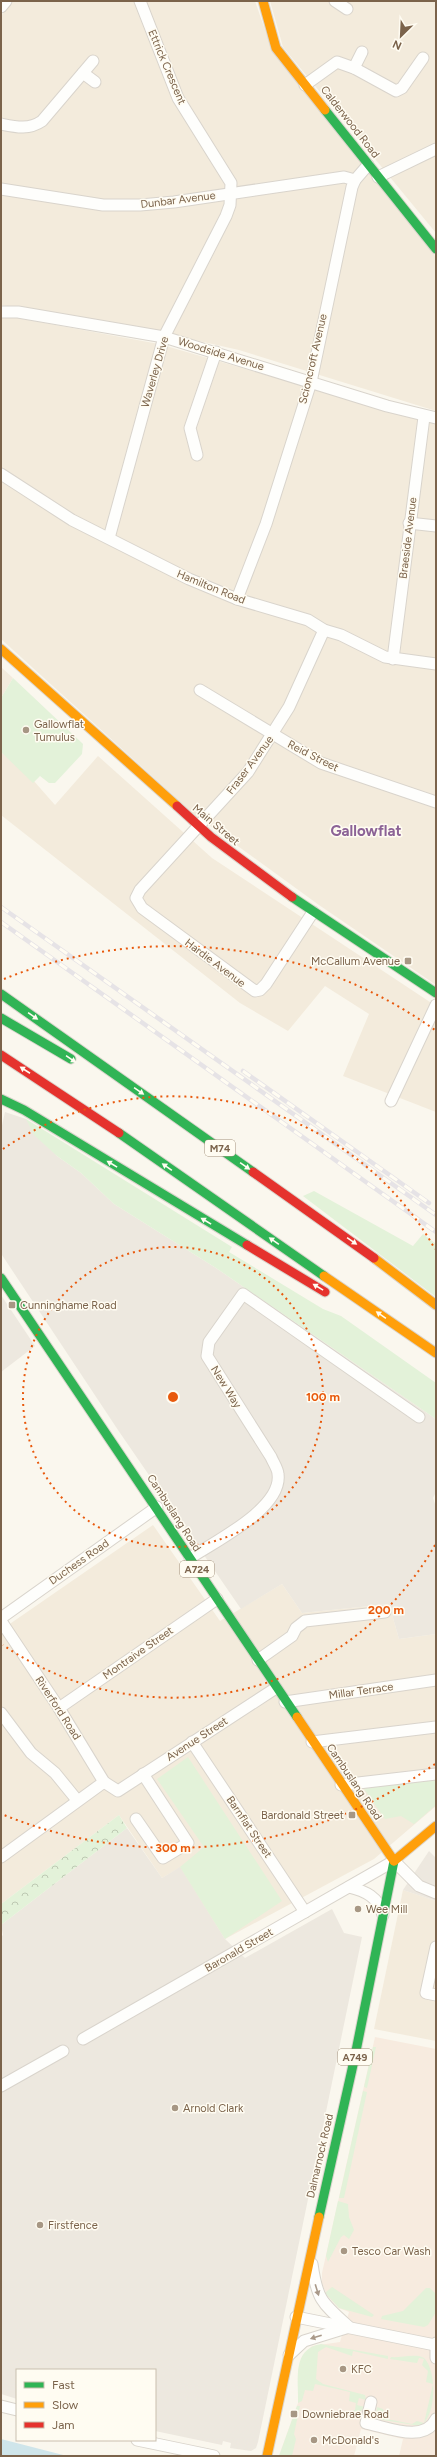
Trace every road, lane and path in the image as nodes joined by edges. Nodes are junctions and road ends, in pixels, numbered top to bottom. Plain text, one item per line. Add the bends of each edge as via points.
1 (6, 1) edge
2 (140, 1) edge
3 (262, 1) edge
4 (335, 1) edge
5 (1, 7) edge
6 (347, 9) dead end
7 (362, 52) dead end
8 (423, 58) dead end
9 (92, 61) dead end
10 (354, 68) junction
11 (83, 72) junction
12 (95, 82) dead end
13 (305, 85) junction
14 (1, 124) edge
15 (436, 149) edge
16 (368, 165) junction
17 (378, 177) junction
18 (355, 180) junction
19 (1, 189) edge
20 (232, 193) junction
21 (436, 249) edge
22 (1, 315) edge
23 (164, 337) junction
24 (216, 352) junction
25 (310, 382) junction
26 (424, 416) junction
27 (436, 418) edge
28 (197, 454) dead end
29 (1, 474) edge
30 (409, 523) junction
31 (436, 526) edge
32 (109, 538) junction
33 (237, 599) junction
34 (324, 630) junction
35 (1, 649) edge
36 (393, 659) junction
37 (436, 664) edge
38 (200, 690) dead end
39 (273, 735) junction
40 (436, 802) edge
41 (198, 826) junction
42 (136, 901) joint
43 (313, 912) junction
44 (436, 993) edge
45 (1, 994) edge
46 (436, 1005) edge
47 (1, 1018) edge
48 (1, 1055) edge
49 (82, 1066) dead end
50 (1, 1099) edge
51 (392, 1101) dead end
52 (1, 1278) edge
53 (335, 1297) dead end
54 (436, 1305) edge
55 (355, 1309) dead end
56 (436, 1353) edge
57 (436, 1357) edge
58 (419, 1417) dead end
59 (157, 1507) junction
60 (190, 1558) junction
61 (217, 1599) junction
62 (385, 1612) dead end
63 (1, 1618) edge
64 (1, 1622) edge
65 (258, 1660) junction
66 (436, 1680) edge
67 (276, 1688) junction
68 (286, 1702) junction
69 (59, 1708) junction
70 (1, 1714) edge
71 (436, 1727) edge
72 (192, 1742) junction
73 (312, 1742) junction
74 (142, 1774) junction
75 (436, 1774) edge
76 (104, 1782) junction
77 (341, 1785) junction
78 (118, 1791) joint
79 (77, 1800) junction
80 (136, 1819) dead end
81 (436, 1826) edge
82 (3, 1850) edge
83 (394, 1861) junction
84 (349, 1887) junction
85 (436, 1893) edge
86 (305, 1912) junction
87 (383, 1915) junction
88 (436, 1947) edge
89 (436, 1995) edge
90 (83, 2039) dead end
91 (63, 2051) dead end
92 (1, 2086) edge
93 (311, 2252) junction
94 (296, 2317) junction
95 (349, 2328) junction
96 (436, 2344) edge
97 (288, 2356) junction
98 (436, 2358) edge
99 (371, 2402) dead end
100 (1, 2406) edge
101 (16, 2410) edge
102 (436, 2419) edge
103 (142, 2441) edge
104 (214, 2456) edge
105 (267, 2456) edge

1 - 5 street
2 - 20 street, Ettrick Crescent via 178,98 231,182
3 - 13 main road, Calderwood Road via 276,48
4 - 6 street
7 - 10 street
8 - 10 street via 402,88 396,91
9 - 11 street
10 - 13 street via 337,62
11 - 12 street
11 - 14 street via 35,126 25,128
13 - 16 main road, Calderwood Road
15 - 17 street
16 - 17 main road, Calderwood Road
16 - 18 street, Scioncroft Avenue
17 - 21 main road, Calderwood Road
18 - 20 street, Dunbar Avenue via 344,177
18 - 25 street, Scioncroft Avenue via 332,273
19 - 20 street, Dunbar Avenue via 103,206 174,202
20 - 23 street, Waverley Drive via 226,216
22 - 23 street, Woodside Avenue via 18,312
23 - 24 street, Woodside Avenue
23 - 32 street, Waverley Drive
24 - 25 street, Woodside Avenue
24 - 28 street via 190,428
25 - 26 street, Woodside Avenue
25 - 33 street, Scioncroft Avenue via 266,524
26 - 27 street, Woodside Avenue
26 - 30 street, Braeside Avenue
29 - 32 street, Hamilton Road via 55,510
30 - 31 street
30 - 36 street, Braeside Avenue
32 - 33 street, Hamilton Road via 157,565
33 - 34 street, Hamilton Road via 308,620
34 - 36 street, Hamilton Road
34 - 39 street, Fraser Avenue via 289,707
35 - 41 main road, Main Street
36 - 37 street, Hamilton Road
38 - 39 street, Reid Street
39 - 40 street, Reid Street via 321,763
39 - 41 street, Fraser Avenue via 237,785
41 - 42 street, Fraser Avenue via 140,890
41 - 43 main road, Main Street via 245,864
42 - 43 street, Hardie Avenue via 255,991 266,984
43 - 44 main road, Main Street
45 -> 54 main road, M74 via 404,1278
46 - 51 street
47 -> 49 main road
56 -> 48 main road via 58,1091
53 -> 50 main road via 24,1110
52 - 59 main road, Cambuslang Road / A724
55 - 57 main road
58 - 60 street, New Way via 243,1294 209,1342 207,1356 271,1457 279,1474 276,1489 274,1496 261,1510
59 - 60 main road, Cambuslang Road / A724
59 - 63 street, Duchess Road
60 - 61 main road, Cambuslang Road / A724
61 - 65 main road, Cambuslang Road / A724
61 - 69 street, Montraive Street
62 - 65 street via 305,1621 296,1628 292,1636
64 - 69 street, Riverford Road
65 - 67 main road, Cambuslang Road / A724
66 - 68 street, Millar Terrace
67 - 68 main road, Cambuslang Road / A724
67 - 72 street, Avenue Street
68 - 73 main road, Cambuslang Road / A724
69 - 76 street, Riverford Road
70 - 79 street via 31,1753 55,1773
71 - 73 street
72 - 74 street, Avenue Street
72 - 86 street, Barnflat Street
73 - 77 main road, Cambuslang Road / A724
74 - 78 street, Avenue Street
74 - 80 street via 188,1843 163,1858
75 - 77 street
76 - 78 street, Riverford Road
76 - 79 street
77 - 83 main road, Cambuslang Road / A724
79 - 82 street
81 - 83 main road
83 - 84 street, Baronald Street
83 - 85 street via 419,1886
83 - 87 main road, Dalmarnock Road / A749
84 - 86 street, Baronald Street
84 - 87 street via 366,1892 375,1899
86 - 90 street, Baronald Street
87 - 93 main road, Dalmarnock Road / A749 via 337,2140
88 - 89 street via 426,1993
91 - 92 street
93 - 94 main road, Dalmarnock Road / A749
93 -> 95 street via 318,2296
94 - 95 street
94 - 97 main road, Dalmarnock Road / A749
95 - 96 street
95 -> 97 street via 308,2339
96 - 98 street
97 - 105 main road, Dalmarnock Road / A749
99 - 102 street via 366,2423 418,2433 429,2428
100 - 101 street
103 - 104 street

